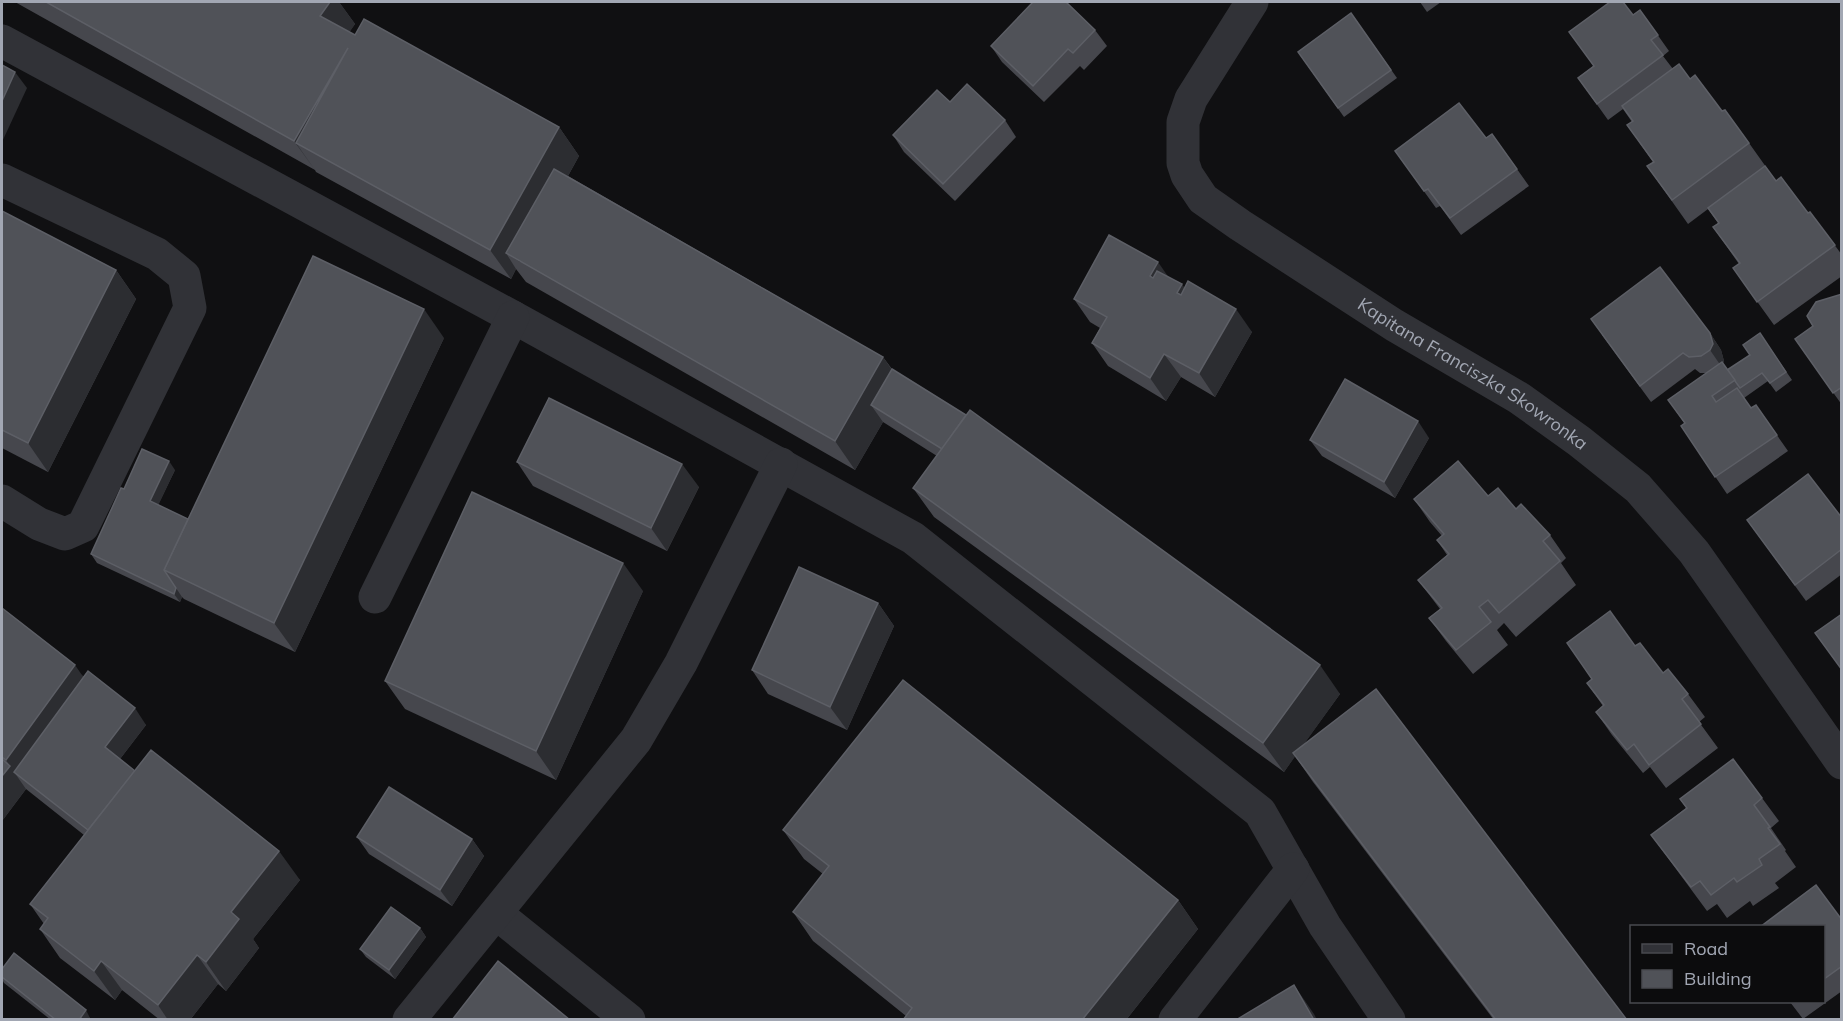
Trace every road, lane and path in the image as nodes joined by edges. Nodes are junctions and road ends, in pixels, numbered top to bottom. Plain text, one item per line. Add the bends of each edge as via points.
1 (1252, 2) edge
2 (2, 41) edge
3 (2, 180) edge
4 (513, 317) junction
5 (781, 464) junction
6 (2, 501) edge
7 (375, 597) dead end
8 (1842, 762) edge
9 (1293, 868) junction
10 (497, 914) junction
11 (409, 1020) edge
12 (629, 1020) edge
13 (1175, 1020) edge
14 (1389, 1020) edge

1 - 8 street, Kapitana Franciszka Skowronka via 1191,99 1183,122 1183,163 1203,199 1394,325 1518,398 1638,488 1694,552
2 - 4 street
3 - 6 street via 157,254 184,276 190,308 83,526 65,534 39,524
4 - 5 street
4 - 7 street
5 - 9 street via 913,538 1260,812
5 - 10 street via 681,663 636,740
9 - 13 street
9 - 14 street via 1325,926
10 - 11 street
10 - 12 street

